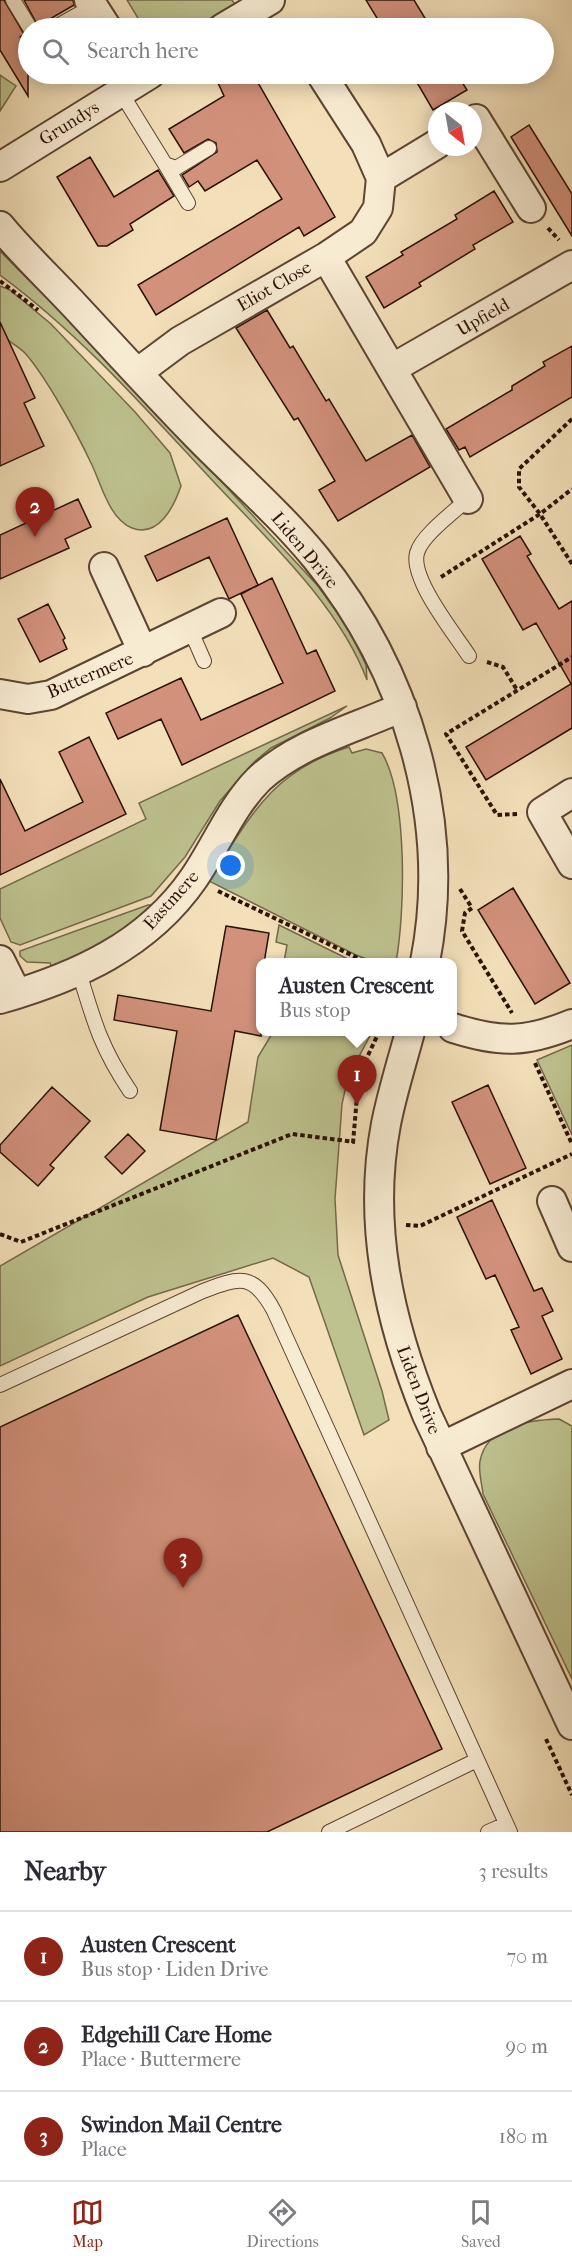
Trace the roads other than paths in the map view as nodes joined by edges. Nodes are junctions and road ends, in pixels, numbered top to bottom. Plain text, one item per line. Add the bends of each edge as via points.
1 (13, 0) edge
2 (270, 0) edge
3 (96, 11) edge
4 (24, 18) edge
5 (79, 18) edge
6 (240, 18) edge
7 (130, 84) edge
8 (137, 84) edge
9 (327, 84) edge
10 (482, 129) edge
11 (209, 148) dead end
12 (428, 149) edge
13 (165, 164) junction
14 (0, 167) edge
15 (381, 178) junction
16 (188, 203) dead end
17 (531, 208) dead end
18 (0, 226) edge
19 (568, 256) edge
20 (326, 257) junction
21 (393, 368) junction
22 (137, 373) junction
23 (468, 499) joint
24 (104, 567) dead end
25 (221, 614) dead end
26 (190, 628) junction
27 (143, 652) junction
28 (469, 656) road end
29 (204, 661) dead end
30 (0, 694) edge
31 (402, 707) junction
32 (572, 793) edge
33 (572, 864) edge
34 (425, 958) edge
35 (0, 960) edge
36 (80, 972) junction
37 (8, 997) edge
38 (572, 1024) edge
39 (457, 1029) edge
40 (409, 1036) edge
41 (130, 1091) dead end
42 (552, 1201) dead end
43 (572, 1247) edge
44 (572, 1384) edge
45 (0, 1385) edge
46 (441, 1448) junction
47 (572, 1725) edge
48 (477, 1760) junction
49 (508, 1828) edge
50 (329, 1832) edge
51 (489, 1832) edge

1 - 4 lane
2 - 6 street
3 - 5 lane
7 - 14 street, Grundys
8 - 13 lane
9 - 15 street, Eliot Close via 366,144
10 - 17 street
11 - 13 lane via 176,168
12 - 15 street
13 - 16 lane
15 - 20 street, Eliot Close via 378,208 363,232
18 - 22 street, Liden Drive
19 - 21 street, Upfield
20 - 21 street
20 - 22 street, Eliot Close via 180,341
21 - 23 street
22 - 31 street, Liden Drive via 316,558 360,622
23 - 28 lane via 430,534 417,553 418,574
24 - 27 street, Buttermere
25 - 26 street, Buttermere
26 - 27 street, Buttermere
26 - 29 lane
27 - 30 street, Buttermere via 51,695 28,699
31 - 34 street, Liden Drive via 428,798 433,848
31 - 36 street, Eastmere via 304,748 260,779 242,799 194,879 156,922 105,960
32 - 33 street via 542,812
35 - 37 street
36 - 37 street, Eastmere
36 - 41 lane via 108,1059
38 - 39 street via 510,1041
40 - 46 street, Liden Drive via 383,1146 379,1181 383,1267 410,1374
42 - 43 street
44 - 46 street
45 - 48 lane via 212,1287 244,1279 256,1284 274,1311
46 - 47 street, Liden Drive
48 - 49 lane
48 - 50 lane
49 - 51 lane

